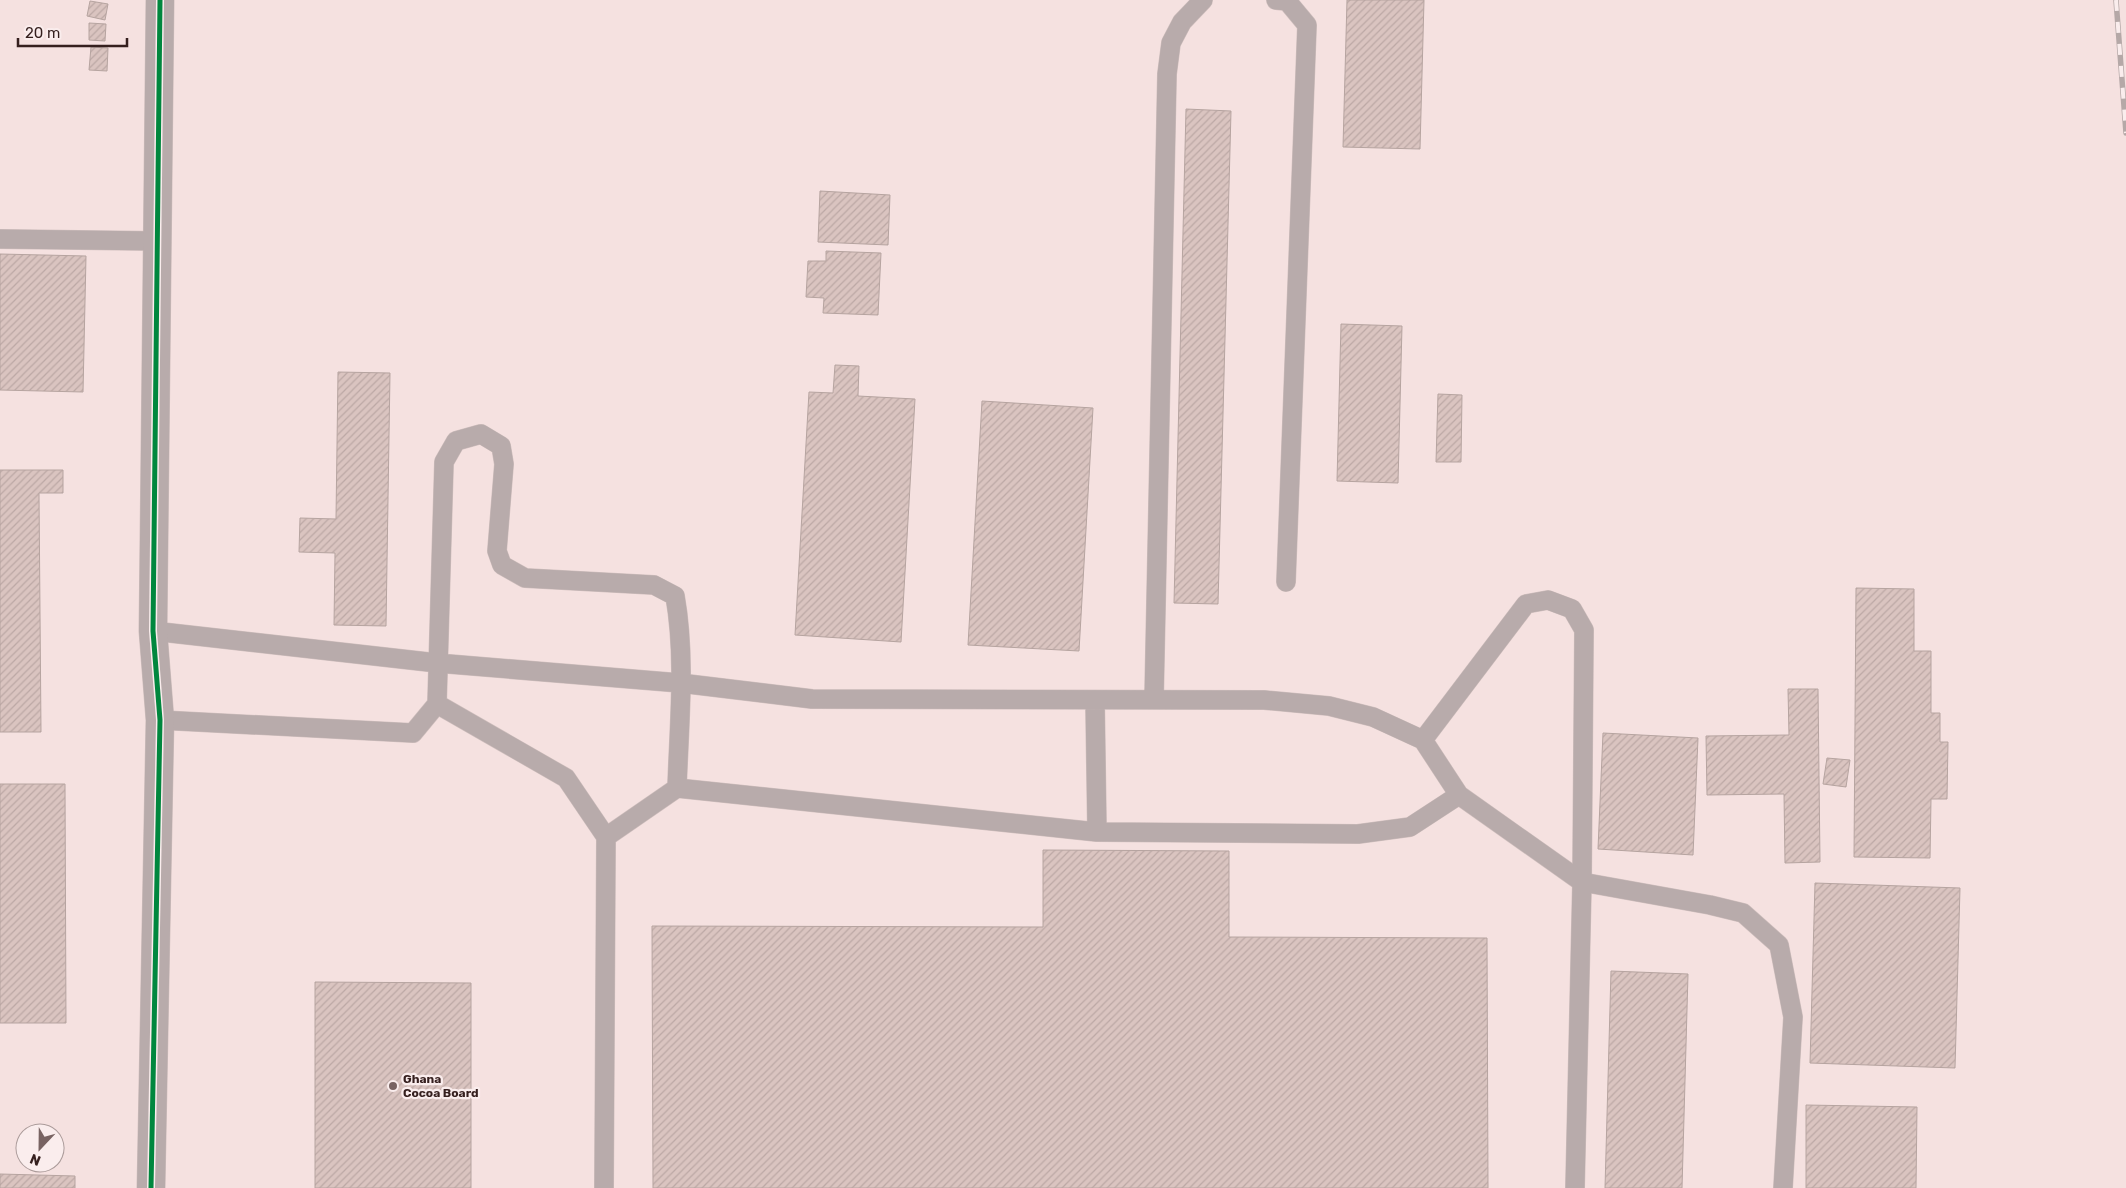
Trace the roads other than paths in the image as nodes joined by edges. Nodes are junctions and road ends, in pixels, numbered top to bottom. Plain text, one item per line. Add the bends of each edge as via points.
1 (160, 0) edge
2 (1203, 0) edge
3 (1276, 0) edge
4 (0, 239) edge
5 (157, 241) junction
6 (1286, 582) dead end
7 (153, 631) junction
8 (437, 664) junction
9 (680, 683) junction
10 (1094, 700) junction
11 (1154, 700) junction
12 (437, 704) junction
13 (160, 720) junction
14 (1422, 740) junction
15 (677, 788) junction
16 (1459, 795) junction
17 (1097, 832) junction
18 (606, 836) junction
19 (1582, 882) junction
20 (151, 1188) edge
21 (604, 1188) edge
22 (1575, 1188) edge
23 (1783, 1188) edge

1 - 5 street
2 - 11 lane via 1182,22 1171,43 1167,74
3 - 6 lane via 1287,2 1307,25
4 - 5 lane
5 - 7 street
7 - 8 lane
7 - 13 street
8 - 9 lane
8 - 9 lane via 444,462 456,441 481,434 501,446 504,464 496,551 502,565 525,578 654,585 675,596
8 - 12 lane
9 - 10 lane via 812,699
9 - 15 lane
10 - 11 lane
10 - 17 lane
11 - 14 lane via 1264,700 1329,706 1374,717
12 - 13 lane via 412,733
12 - 18 lane via 566,778
13 - 20 street
14 - 16 lane
14 - 19 lane via 1526,604 1548,600 1572,609 1584,630
15 - 17 lane
15 - 18 lane
16 - 17 lane via 1410,827 1358,834
16 - 19 lane
18 - 21 lane
19 - 22 lane
19 - 23 lane via 1743,913 1779,945 1794,1016

